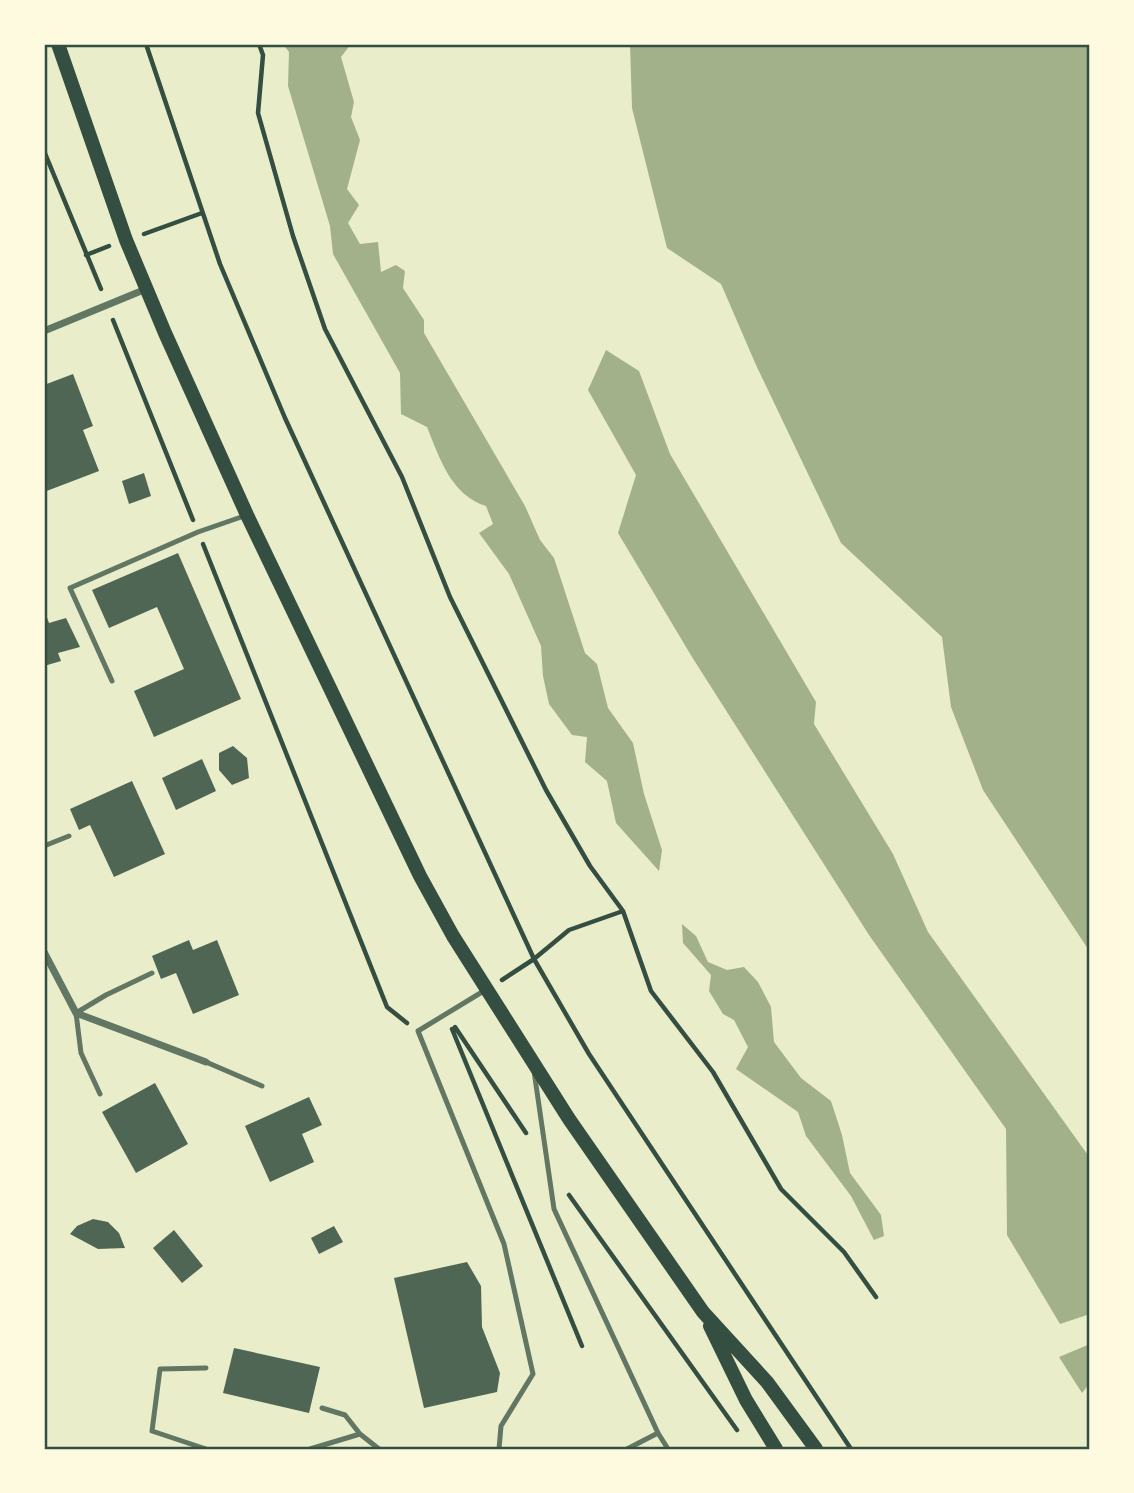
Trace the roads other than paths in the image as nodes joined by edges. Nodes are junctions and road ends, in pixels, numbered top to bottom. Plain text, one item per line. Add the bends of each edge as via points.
1 (58, 44) edge
2 (146, 289) junction
3 (44, 331) edge
4 (247, 515) junction
5 (112, 681) dead end
6 (69, 836) dead end
7 (44, 846) edge
8 (44, 952) edge
9 (152, 973) dead end
10 (487, 989) junction
11 (76, 1013) junction
12 (532, 1061) junction
13 (206, 1062) joint
14 (262, 1086) dead end
15 (100, 1094) dead end
16 (703, 1312) junction
17 (206, 1368) dead end
18 (322, 1408) dead end
19 (658, 1433) junction
20 (360, 1434) junction
21 (206, 1449) edge
22 (310, 1449) edge
23 (379, 1449) edge
24 (499, 1449) edge
25 (627, 1449) edge
26 (668, 1449) edge
27 (776, 1449) edge
28 (816, 1449) edge

1 - 2 main road
2 - 3 street
2 - 4 main road
4 - 5 lane via 70,588
4 - 10 main road via 420,876
6 - 7 lane
8 - 11 street
9 - 11 lane
10 - 12 main road
10 - 24 lane via 418,1031 504,1244 533,1374 501,1426
11 - 13 street
11 - 15 lane via 81,1053
12 - 16 main road
12 - 19 lane via 554,1209
13 - 14 lane
16 - 27 main road
16 - 28 main road via 767,1382
17 - 21 lane via 160,1369 152,1431
18 - 20 lane via 345,1415
19 - 25 lane
19 - 26 lane
20 - 22 lane
20 - 23 lane

